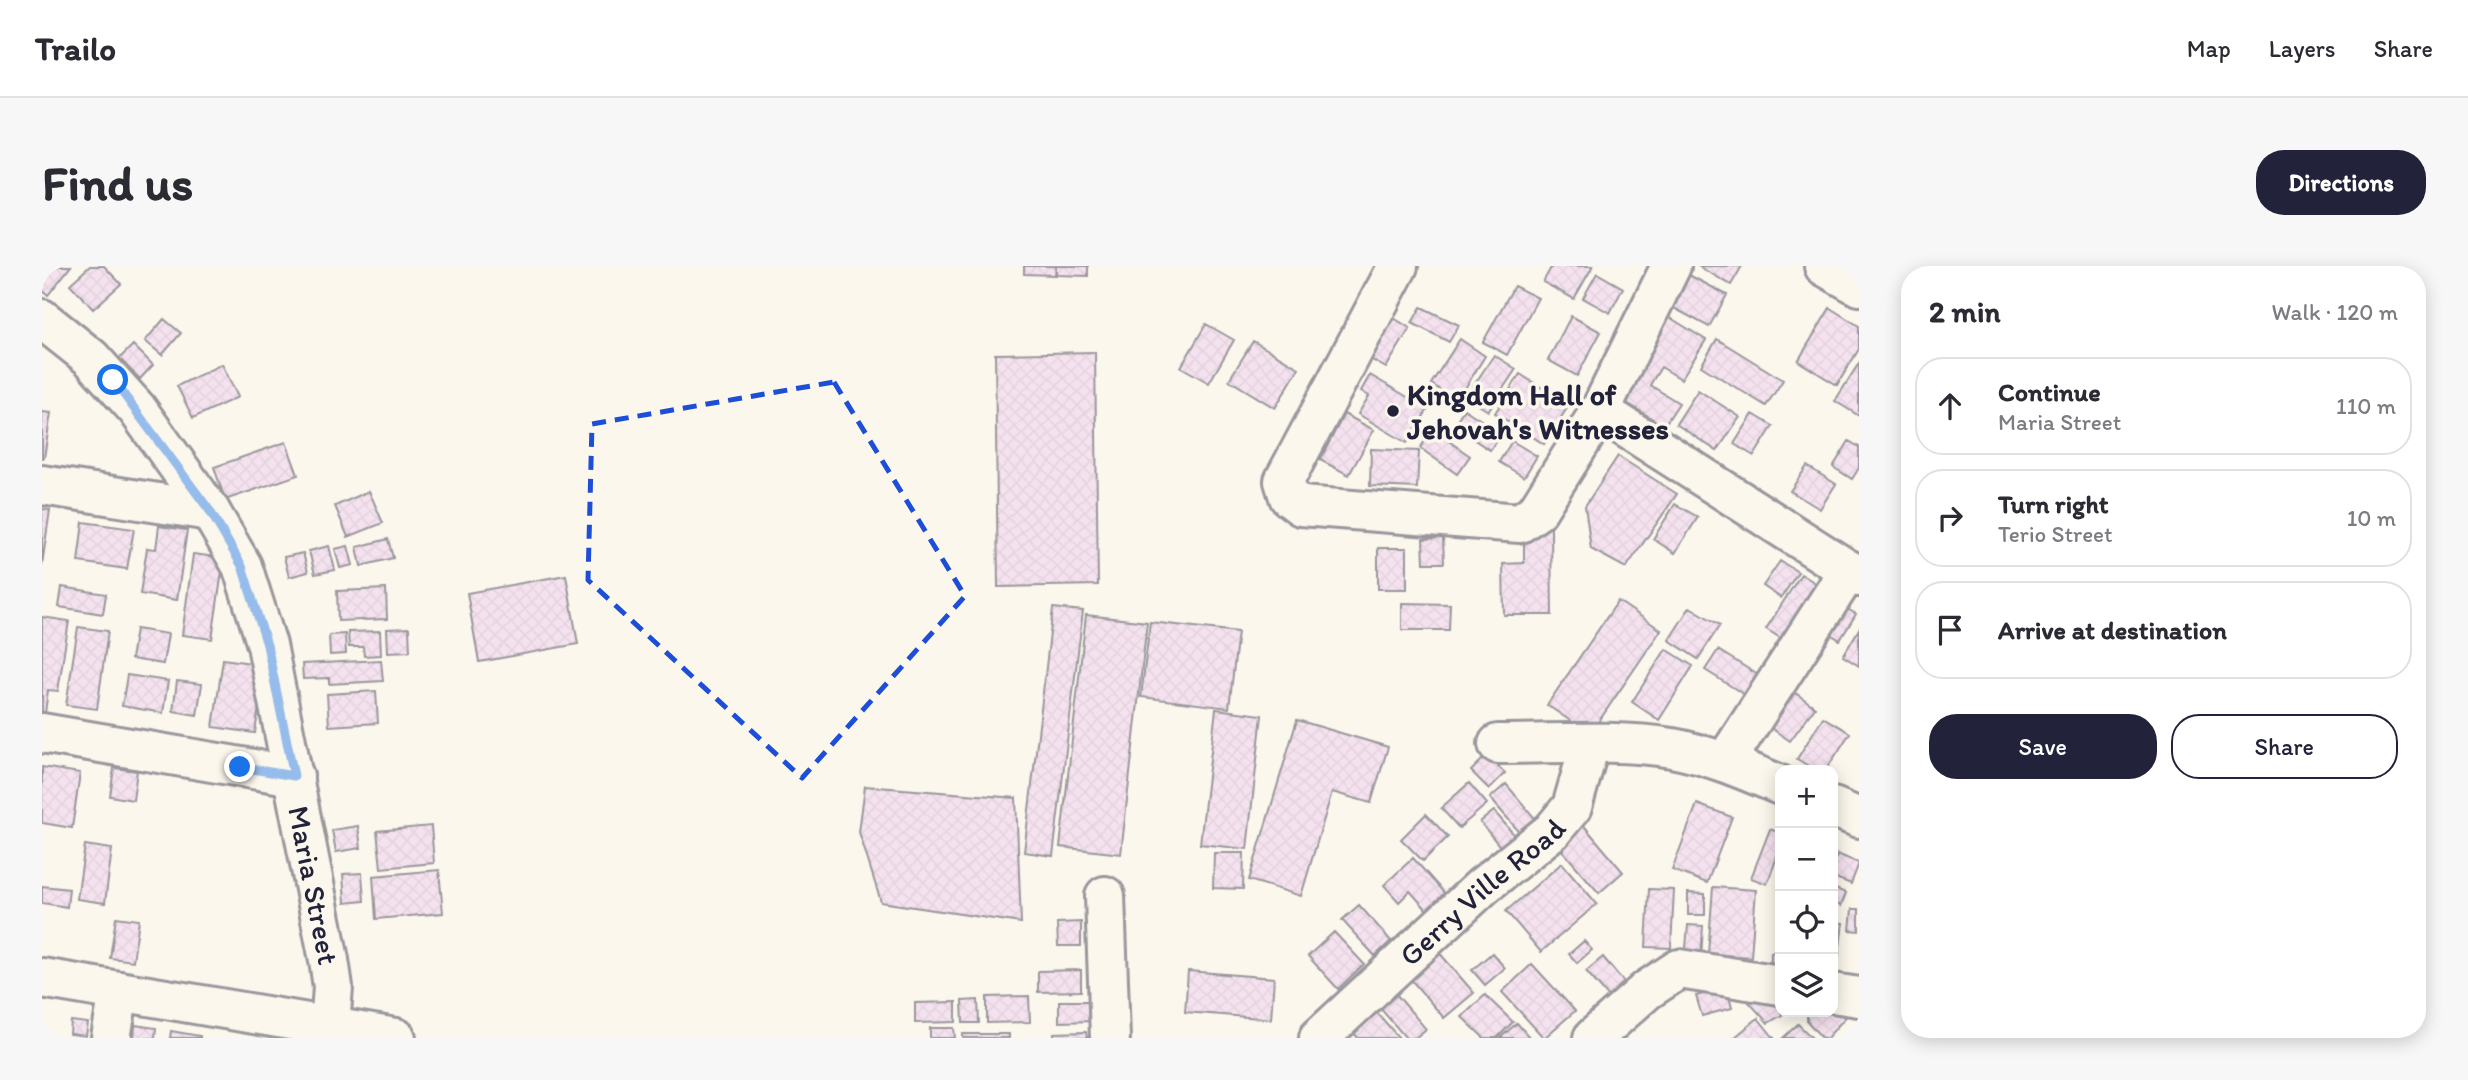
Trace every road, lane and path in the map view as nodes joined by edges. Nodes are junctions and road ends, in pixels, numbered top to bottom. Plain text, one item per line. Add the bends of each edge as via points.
1 (1398, 266) edge
2 (1671, 266) edge
3 (1824, 266) edge
4 (1859, 286) edge
5 (42, 319) edge
6 (1600, 411) junction
7 (42, 485) edge
8 (210, 511) junction
9 (1854, 573) edge
10 (42, 733) edge
11 (1499, 744) dead end
12 (1590, 744) junction
13 (1725, 762) junction
14 (294, 776) junction
15 (1775, 783) edge
16 (1838, 809) edge
17 (1859, 818) edge
18 (1105, 896) dead end
19 (42, 978) edge
20 (1775, 984) edge
21 (119, 991) junction
22 (1838, 994) edge
23 (1859, 997) edge
24 (330, 1027) junction
25 (111, 1038) edge
26 (396, 1038) edge
27 (1110, 1038) edge
28 (1319, 1038) edge
29 (1592, 1038) edge

1 - 6 street via 1284,481 1289,497 1301,506 1520,523 1537,511
2 - 6 street
3 - 4 street
5 - 8 street, Maria Street via 113,380
6 - 9 street
7 - 8 street
8 - 14 street, Maria Street via 242,566 256,605
9 - 13 street
10 - 14 street
11 - 12 street
12 - 13 street via 1639,744
12 - 28 street, Gerry Ville Road via 1572,807 1552,831 1483,886
13 - 15 street
14 - 24 street, Maria Street via 333,987
16 - 17 street
18 - 27 street
19 - 21 street
20 - 29 street via 1679,969
21 - 24 street
21 - 25 street
22 - 23 street
24 - 26 street

